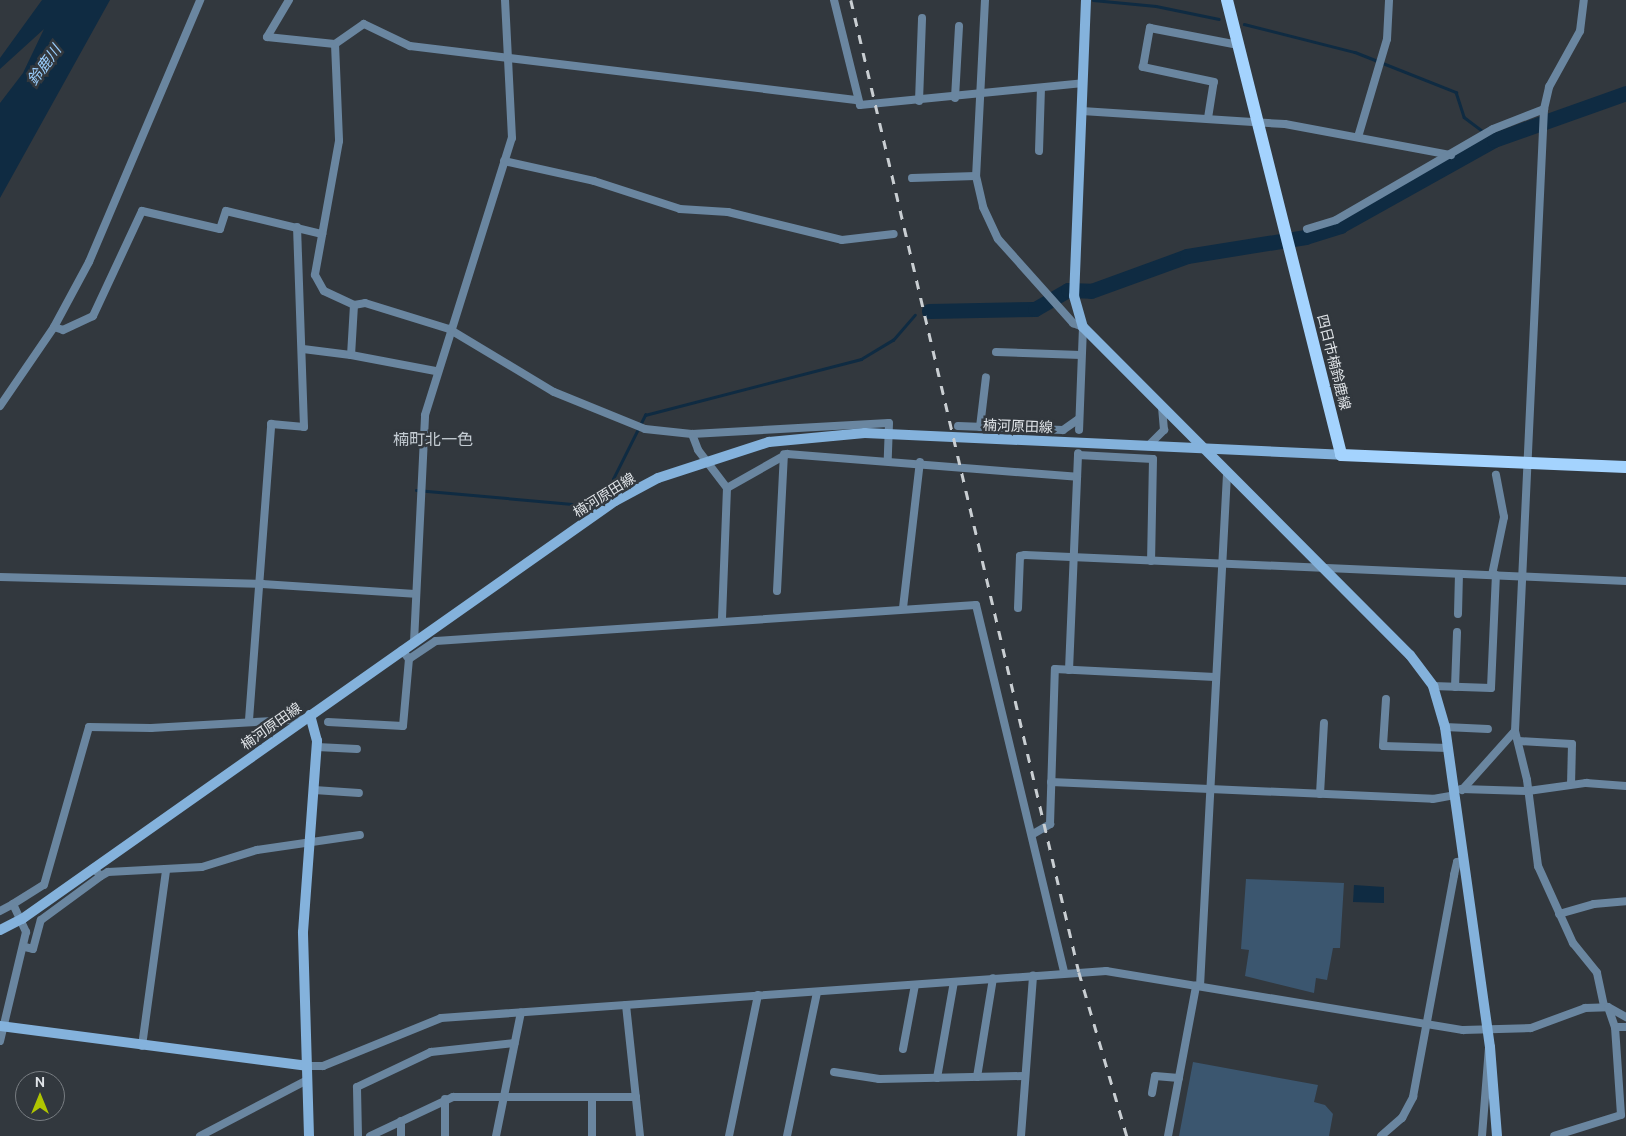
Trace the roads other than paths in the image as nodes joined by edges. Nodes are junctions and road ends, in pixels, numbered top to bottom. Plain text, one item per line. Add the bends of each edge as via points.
1 (200, 0) edge
2 (289, 0) edge
3 (505, 0) edge
4 (834, 0) edge
5 (985, 0) edge
6 (1086, 0) edge
7 (1227, 0) edge
8 (1389, 0) edge
9 (1584, 0) edge
10 (922, 18) dead end
11 (959, 26) dead end
12 (335, 44) junction
13 (1238, 45) junction
14 (508, 58) junction
15 (1083, 83) junction
16 (1041, 88) junction
17 (978, 96) junction
18 (954, 98) junction
19 (858, 100) junction
20 (919, 101) junction
21 (1082, 111) junction
22 (1544, 112) junction
23 (1208, 118) junction
24 (1257, 123) junction
25 (1358, 136) junction
26 (1039, 151) dead end
27 (1451, 155) junction
28 (504, 161) junction
29 (976, 176) junction
30 (912, 178) dead end
31 (297, 227) junction
32 (1307, 229) dead end
33 (322, 234) junction
34 (894, 234) dead end
35 (316, 275) junction
36 (299, 276) junction
37 (354, 305) junction
38 (54, 326) junction
39 (1083, 326) junction
40 (449, 329) junction
41 (303, 349) junction
42 (996, 352) dead end
43 (351, 355) junction
44 (1081, 355) junction
45 (436, 371) junction
46 (986, 377) dead end
47 (0, 406) edge
48 (1162, 410) junction
49 (1080, 418) junction
50 (958, 426) dead end
51 (980, 427) junction
52 (1079, 430) dead end
53 (692, 434) junction
54 (1148, 446) junction
55 (1200, 447) junction
56 (784, 454) junction
57 (1341, 455) junction
58 (888, 460) junction
59 (706, 461) junction
60 (920, 462) junction
61 (1526, 462) junction
62 (1626, 466) edge
63 (1227, 474) junction
64 (1496, 476) dead end
65 (1077, 477) junction
66 (727, 488) junction
67 (1074, 557) junction
68 (1151, 561) junction
69 (1220, 564) junction
70 (1322, 568) junction
71 (1460, 574) junction
72 (1494, 575) junction
73 (0, 576) edge
74 (1521, 577) junction
75 (1626, 582) edge
76 (262, 584) junction
77 (777, 591) dead end
78 (415, 594) junction
79 (903, 608) junction
80 (1018, 608) dead end
81 (1458, 614) dead end
82 (722, 621) junction
83 (1457, 632) dead end
84 (414, 642) junction
85 (402, 650) junction
86 (408, 659) junction
87 (1069, 670) junction
88 (1215, 677) junction
89 (1433, 686) junction
90 (1455, 687) junction
91 (1386, 700) dead end
92 (307, 717) junction
93 (250, 720) junction
94 (328, 722) dead end
95 (1324, 723) dead end
96 (1445, 727) junction
97 (1488, 729) dead end
98 (1515, 731) junction
99 (1519, 741) junction
100 (317, 747) junction
101 (1448, 748) junction
102 (357, 749) dead end
103 (1050, 782) junction
104 (1571, 784) junction
105 (1626, 786) edge
106 (1212, 789) junction
107 (314, 790) junction
108 (1457, 791) junction
109 (1528, 791) junction
110 (359, 793) dead end
111 (1320, 794) junction
112 (1033, 834) junction
113 (360, 835) dead end
114 (310, 843) junction
115 (1464, 861) junction
116 (93, 868) junction
117 (166, 870) junction
118 (102, 876) junction
119 (1626, 902) edge
120 (13, 904) junction
121 (0, 911) edge
122 (1559, 914) junction
123 (22, 919) junction
124 (0, 930) edge
125 (25, 947) junction
126 (1064, 972) junction
127 (1033, 975) junction
128 (993, 978) junction
129 (954, 982) junction
130 (915, 984) junction
131 (1198, 986) junction
132 (817, 992) junction
133 (758, 995) junction
134 (626, 1005) junction
135 (1606, 1007) junction
136 (521, 1012) junction
137 (1626, 1017) edge
138 (1425, 1023) junction
139 (2, 1026) edge
140 (1614, 1027) junction
141 (1626, 1027) edge
142 (1488, 1030) junction
143 (0, 1041) edge
144 (515, 1043) junction
145 (142, 1046) junction
146 (1490, 1047) junction
147 (903, 1049) dead end
148 (306, 1066) junction
149 (834, 1072) dead end
150 (1023, 1076) junction
151 (976, 1077) junction
152 (937, 1078) junction
153 (1179, 1078) junction
154 (307, 1080) junction
155 (1152, 1093) dead end
156 (504, 1097) junction
157 (592, 1097) junction
158 (636, 1097) junction
159 (445, 1099) junction
160 (1624, 1116) edge
161 (401, 1120) junction
162 (200, 1136) edge
163 (309, 1136) edge
164 (358, 1136) edge
165 (370, 1136) edge
166 (401, 1136) edge
167 (445, 1136) edge
168 (496, 1136) edge
169 (592, 1136) edge
170 (640, 1136) edge
171 (729, 1136) edge
172 (788, 1136) edge
173 (1021, 1136) edge
174 (1168, 1136) edge
175 (1381, 1136) edge
176 (1482, 1136) edge
177 (1497, 1136) edge
178 (1554, 1136) edge

1 - 38 street via 89,262
2 - 12 street via 267,37
3 - 14 street
4 - 19 street
5 - 17 street
6 - 15 street
7 - 13 main road, 四日市楠鈴鹿線
8 - 25 street via 1387,38
9 - 22 street via 1580,31 1549,87
10 - 20 street
11 - 18 street
12 - 14 street via 364,24 410,46
12 - 33 street via 339,141
13 - 23 street via 1150,28 1143,67 1214,82
13 - 24 main road, 四日市楠鈴鹿線
14 - 19 street
14 - 28 street via 512,138
15 - 16 street
15 - 21 street
16 - 17 street
16 - 26 street
17 - 18 street
17 - 29 street
18 - 20 street
19 - 20 street via 860,105
21 - 23 street
21 - 39 street via 1075,291
22 - 27 street via 1488,135
22 - 61 street
23 - 24 street
24 - 25 street
24 - 57 main road, 四日市楠鈴鹿線
25 - 27 street
27 - 32 street via 1336,220
28 - 34 street via 594,181 680,209 728,212 842,240
28 - 40 street
29 - 30 street
29 - 39 street via 993,230 1054,304
31 - 33 street
31 - 36 street
31 - 38 street via 226,211 220,229 142,212 93,316 63,330
33 - 35 street
35 - 36 street
35 - 37 street via 324,291
36 - 41 street
37 - 40 street via 365,303
37 - 43 street
38 - 47 street
39 - 44 street
39 - 48 street
40 - 45 street
40 - 53 street via 554,392 637,426
41 - 43 street
41 - 76 street via 304,428 271,424
42 - 44 street
43 - 45 street
44 - 49 street
45 - 78 street via 426,415
46 - 51 street
48 - 54 street via 1164,430
48 - 55 street
49 - 51 street via 1063,430
49 - 52 street
50 - 51 street
53 - 58 street via 889,423
53 - 59 street
54 - 55 street, 楠河原田線
54 - 59 street, 楠河原田線 via 865,433 769,442
55 - 57 street, 楠河原田線
55 - 63 street
56 - 58 street
56 - 66 street
56 - 77 street
57 - 61 main road
58 - 60 street
59 - 66 street
59 - 84 street, 楠河原田線 via 658,478 615,501
60 - 65 street
60 - 79 street
61 - 62 main road
61 - 74 street
63 - 69 street
63 - 70 street
64 - 72 street via 1504,517
65 - 67 street
65 - 68 street via 1078,454 1153,459
66 - 82 street
67 - 68 street
67 - 80 street via 1020,556
67 - 87 street
68 - 69 street
69 - 70 street
69 - 88 street
70 - 71 street
70 - 89 street via 1415,660
71 - 72 street
71 - 81 street
72 - 74 street
72 - 90 street via 1492,688
73 - 76 street
74 - 75 street
74 - 98 street
76 - 78 street
76 - 93 street
78 - 84 street
79 - 82 street
79 - 112 street via 976,605
82 - 86 street via 436,641
83 - 90 street
84 - 85 street, 楠河原田線
85 - 86 street
85 - 92 street, 楠河原田線
86 - 94 street via 403,726
87 - 88 street
87 - 103 street via 1055,669
88 - 106 street
89 - 90 street
89 - 96 street
91 - 101 street via 1384,746
92 - 93 street
92 - 100 street
92 - 116 street, 楠河原田線
93 - 120 street via 151,728 89,727 44,886
95 - 111 street
96 - 97 street
96 - 101 street
98 - 99 street
98 - 108 street
99 - 104 street via 1572,744
99 - 109 street
100 - 102 street
100 - 107 street
101 - 108 street
103 - 106 street
103 - 112 street via 1050,824
104 - 105 street
104 - 109 street
106 - 111 street
106 - 131 street
107 - 110 street
107 - 114 street
108 - 109 street
108 - 111 street via 1433,799
108 - 115 street
109 - 122 street via 1538,866
112 - 126 street
113 - 114 street
114 - 117 street via 257,850 202,867
114 - 148 street via 303,932
115 - 138 street via 1457,862
115 - 142 street
116 - 118 street
116 - 123 street, 楠河原田線
117 - 118 street via 108,872
117 - 145 street
118 - 125 street via 41,920 33,949
119 - 122 street via 1594,904
120 - 121 street
120 - 123 street
122 - 135 street via 1579,953 1597,973
123 - 124 street, 楠河原田線
123 - 125 street
125 - 139 street
126 - 127 street
126 - 131 street via 1106,971
127 - 128 street
127 - 150 street
128 - 129 street
128 - 151 street
129 - 130 street
129 - 152 street
130 - 132 street
130 - 147 street
131 - 138 street
131 - 153 street
132 - 133 street
132 - 172 street
133 - 134 street
133 - 171 street
134 - 136 street
134 - 158 street
135 - 137 street
135 - 140 street
135 - 142 street via 1585,1008 1531,1028
136 - 144 street
136 - 148 street via 432,1020 347,1058 323,1066
138 - 142 street
138 - 175 street via 1413,1097 1402,1118
139 - 143 street
139 - 145 street
140 - 141 street
140 - 160 street
142 - 146 street
144 - 156 street
144 - 164 street via 431,1052 357,1087
145 - 148 street
146 - 176 street via 1486,1049
146 - 177 street
148 - 154 street
149 - 152 street via 879,1079
150 - 151 street
150 - 173 street
151 - 152 street
153 - 155 street via 1155,1076
153 - 174 street
154 - 162 street
154 - 163 street
156 - 157 street
156 - 159 street
156 - 168 street
157 - 158 street
157 - 169 street
158 - 170 street
159 - 161 street
159 - 167 street
160 - 178 street
161 - 165 street
161 - 166 street

